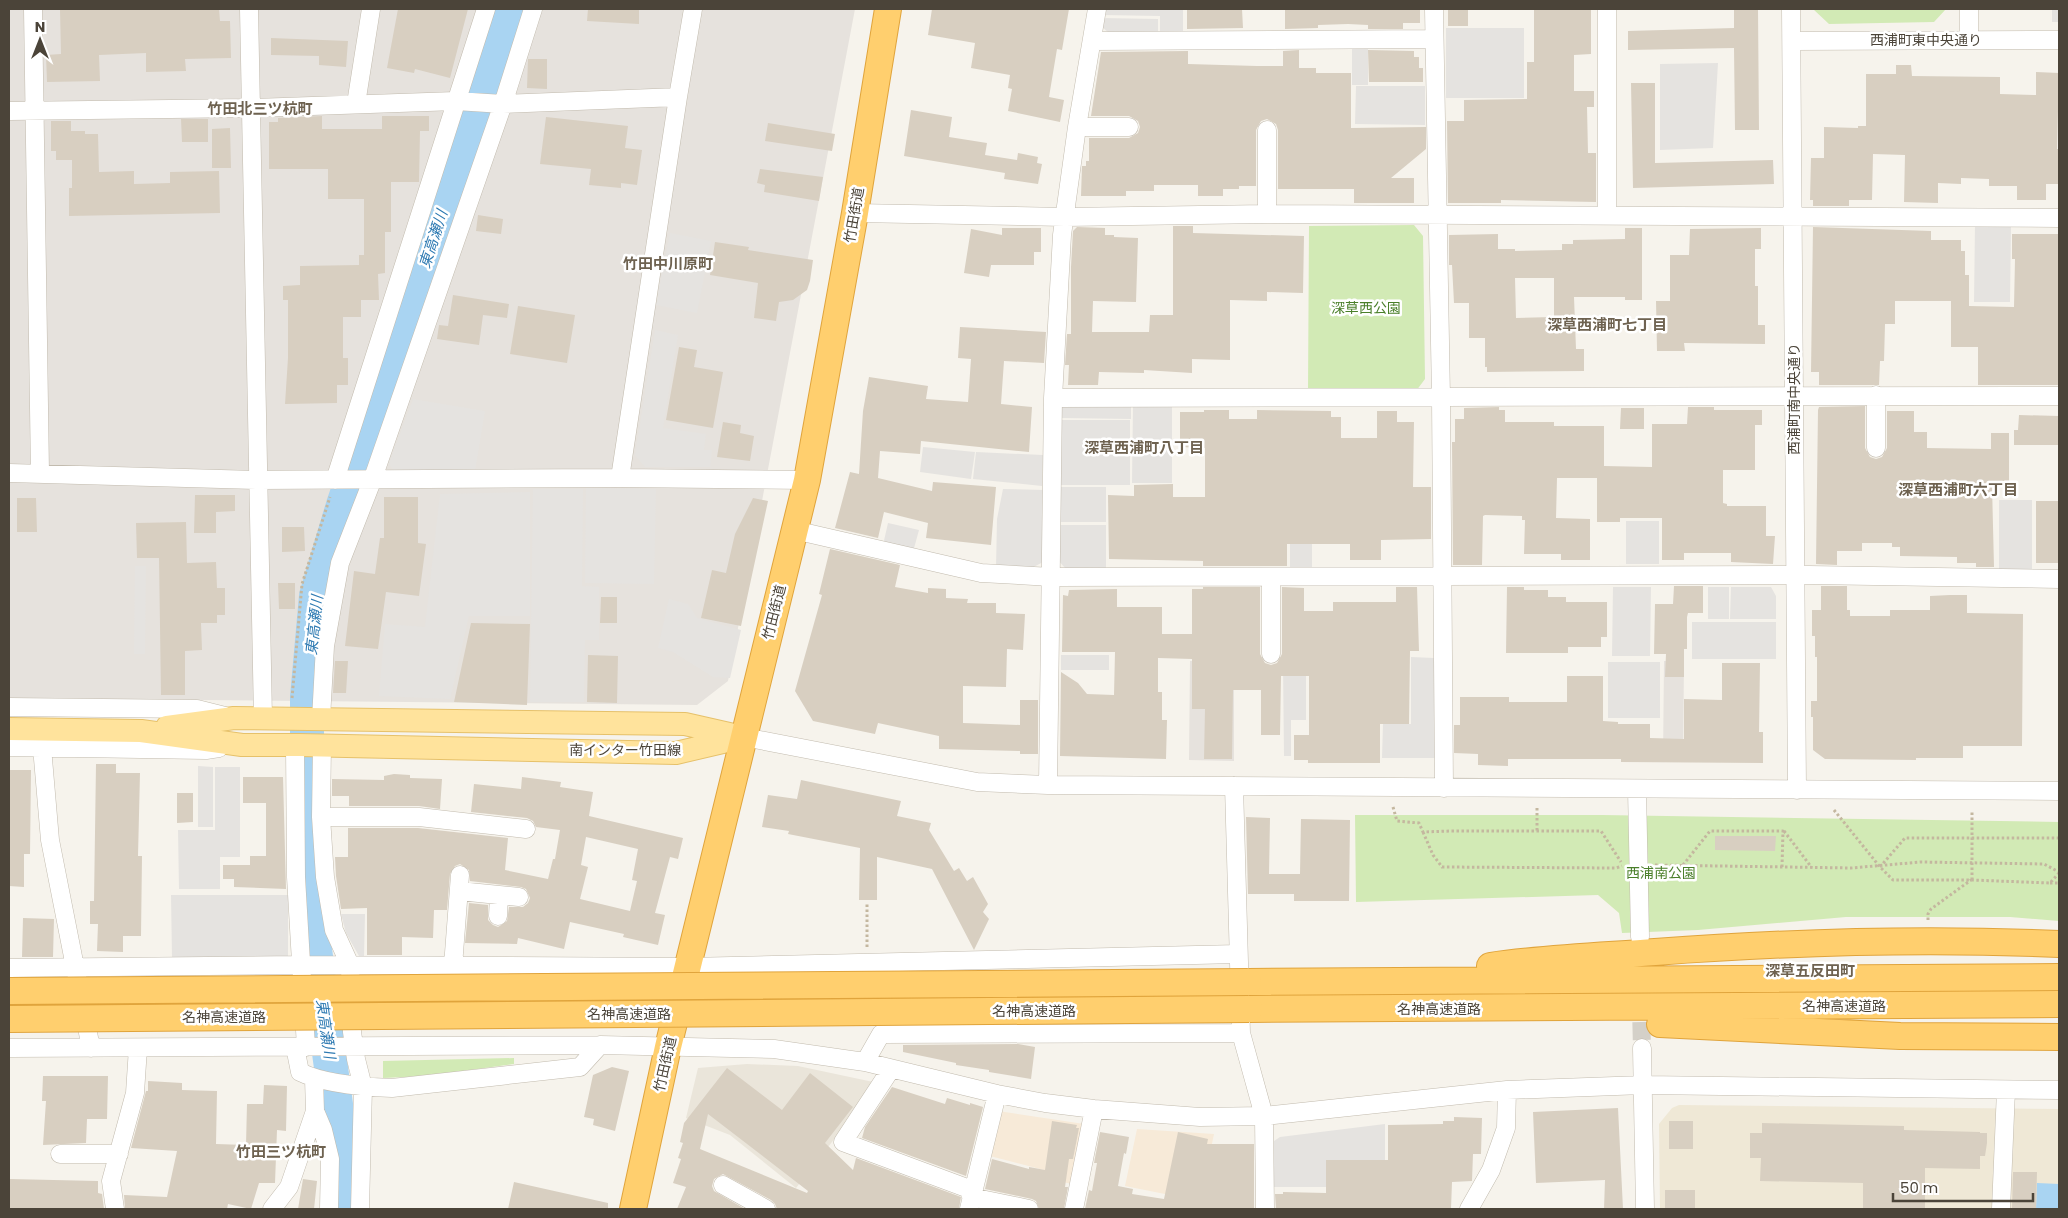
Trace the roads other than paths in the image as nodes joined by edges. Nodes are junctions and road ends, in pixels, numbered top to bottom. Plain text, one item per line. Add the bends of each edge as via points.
1 (33, 9) edge
2 (249, 9) edge
3 (371, 9) edge
4 (486, 9) edge
5 (533, 9) edge
6 (693, 9) edge
7 (888, 9) edge
8 (1098, 9) edge
9 (1434, 9) edge
10 (1607, 9) edge
11 (1791, 9) edge
12 (1969, 9) edge
13 (1434, 39) junction
14 (1969, 40) junction
15 (2059, 40) edge
16 (1092, 41) junction
17 (1792, 41) junction
18 (678, 97) junction
19 (459, 102) junction
20 (356, 104) junction
21 (499, 104) junction
22 (251, 108) junction
23 (9, 111) edge
24 (35, 111) junction
25 (1077, 127) junction
26 (1130, 127) dead end
27 (1267, 130) dead end
28 (855, 213) junction
29 (1267, 214) junction
30 (1437, 215) junction
31 (1607, 216) junction
32 (1065, 217) junction
33 (1792, 217) junction
34 (2059, 218) edge
35 (1794, 394) junction
36 (1876, 395) junction
37 (2059, 396) edge
38 (1053, 398) junction
39 (1441, 398) junction
40 (1876, 448) dead end
41 (9, 473) edge
42 (40, 473) junction
43 (620, 478) junction
44 (258, 480) junction
45 (337, 480) junction
46 (369, 480) junction
47 (806, 480) junction
48 (794, 530) junction
49 (1795, 575) junction
50 (1052, 577) junction
51 (1271, 577) junction
52 (1442, 577) junction
53 (2059, 579) edge
54 (1271, 654) dead end
55 (9, 707) edge
56 (234, 718) junction
57 (263, 718) junction
58 (319, 719) junction
59 (9, 729) edge
60 (140, 730) junction
61 (744, 737) junction
62 (308, 745) junction
63 (242, 746) junction
64 (9, 747) edge
65 (42, 747) junction
66 (1048, 785) junction
67 (1234, 786) junction
68 (1444, 788) junction
69 (1637, 789) junction
70 (1796, 790) junction
71 (2059, 791) edge
72 (320, 817) junction
73 (526, 829) dead end
74 (310, 877) junction
75 (500, 896) junction
76 (519, 897) dead end
77 (498, 916) dead end
78 (1640, 937) dead end
79 (2059, 944) edge
80 (1238, 954) junction
81 (304, 965) junction
82 (342, 965) junction
83 (453, 966) junction
84 (688, 967) junction
85 (9, 968) edge
86 (75, 968) junction
87 (2059, 977) edge
88 (1378, 981) junction
89 (9, 991) edge
90 (2059, 1004) edge
91 (1379, 1009) junction
92 (9, 1019) edge
93 (1245, 1021) junction
94 (2059, 1037) edge
95 (600, 1045) junction
96 (354, 1046) junction
97 (300, 1047) junction
98 (668, 1047) junction
99 (9, 1048) edge
100 (91, 1048) junction
101 (138, 1048) junction
102 (1642, 1048) tunnel mouth
103 (865, 1062) junction
104 (891, 1069) junction
105 (316, 1079) junction
106 (355, 1085) junction
107 (1643, 1085) junction
108 (1507, 1090) junction
109 (2006, 1090) junction
110 (2059, 1090) edge
111 (997, 1094) junction
112 (1094, 1109) junction
113 (315, 1111) junction
114 (1264, 1116) junction
115 (60, 1154) dead end
116 (119, 1154) junction
117 (724, 1185) dead end
118 (971, 1199) edge
119 (115, 1209) edge
120 (272, 1209) edge
121 (329, 1209) edge
122 (360, 1209) edge
123 (633, 1209) edge
124 (766, 1209) edge
125 (1029, 1209) edge
126 (1074, 1209) edge
127 (1265, 1209) edge
128 (1469, 1209) edge
129 (1645, 1209) edge
130 (2001, 1209) edge

1 - 24 street
2 - 22 street
3 - 20 street
4 - 19 street
5 - 21 street
6 - 18 street
7 - 28 highway, 竹田街道
8 - 16 street
9 - 13 street
10 - 31 street
11 - 17 street, 西浦町南中央通り
12 - 14 street
13 - 16 street
13 - 30 street
14 - 15 street, 西浦町東中央通り
14 - 17 street, 西浦町東中央通り
16 - 25 street
17 - 33 street, 西浦町南中央通り
18 - 21 street
18 - 43 street
19 - 20 street
19 - 21 street
19 - 45 street
20 - 22 street
21 - 46 street
22 - 24 street
22 - 44 street
23 - 24 street
24 - 42 street
25 - 26 street
25 - 32 street
27 - 29 street
28 - 32 street
28 - 47 highway, 竹田街道
29 - 30 street
29 - 32 street
30 - 31 street
30 - 39 street
31 - 33 street
32 - 38 street
33 - 34 street
33 - 35 street, 西浦町南中央通り
35 - 36 street
35 - 39 street
35 - 49 street, 西浦町南中央通り
36 - 37 street
36 - 40 street
38 - 39 street
38 - 50 street
39 - 52 street
41 - 42 street
42 - 44 street
43 - 46 street
43 - 47 street
44 - 45 street
44 - 57 street
45 - 46 street
46 - 58 street via 340,563 325,646
47 - 48 highway, 竹田街道
48 - 50 street via 981,573
48 - 61 highway, 竹田街道
49 - 52 street
49 - 53 street
49 - 70 street, 西浦町南中央通り
50 - 51 street
50 - 66 street
51 - 52 street
51 - 54 street
52 - 68 street
55 - 56 street via 196,710
56 - 57 main road, 南インター竹田線
56 - 60 main road, 南インター竹田線
57 - 58 main road, 南インター竹田線 via 293,711
58 - 61 main road, 南インター竹田線 via 685,724
59 - 60 main road, 南インター竹田線
60 - 63 main road, 南インター竹田線
61 - 62 main road, 南インター竹田線 via 676,753
61 - 66 street via 977,782
61 - 84 highway, 竹田街道
62 - 63 main road, 南インター竹田線
62 - 72 street
62 - 74 street
63 - 65 street via 206,750
64 - 65 street
65 - 86 street via 50,840
66 - 67 street
67 - 68 street
67 - 80 street
68 - 69 street
69 - 70 street
69 - 78 street
70 - 71 street
72 - 73 street via 419,817
72 - 74 street
74 - 81 street
74 - 82 street via 334,930
75 - 76 street
75 - 77 street
75 - 83 street via 460,883
79 - 88 highway via 1748,944 1561,958
80 - 84 street
80 - 93 street
81 - 82 street
81 - 86 street
81 - 97 street
82 - 83 street
82 - 96 street
83 - 84 street
84 - 98 highway, 竹田街道
85 - 86 street
86 - 100 street
87 - 88 highway, 名神高速道路
88 - 89 highway, 名神高速道路, bridge
90 - 91 highway, 名神高速道路
91 - 93 highway, 名神高速道路
91 - 94 highway via 1900,1036
92 - 93 highway, 名神高速道路, bridge
93 - 103 street via 881,1034
93 - 114 street
95 - 96 street
95 - 98 street
95 - 106 street via 580,1067 392,1088
96 - 97 street
96 - 106 street
97 - 101 street
97 - 105 street via 300,1072
98 - 103 street via 774,1050
98 - 123 highway, 竹田街道
99 - 100 street
100 - 101 street
101 - 116 street via 135,1093
102 - 107 street
103 - 104 street
104 - 111 street
104 - 118 street via 843,1142
105 - 106 street
105 - 113 street
106 - 122 street
107 - 108 street
107 - 109 street
107 - 129 street
108 - 114 street
108 - 128 street via 1506,1128 1491,1170
109 - 110 street
109 - 130 street
111 - 112 street
111 - 118 street
112 - 114 street via 1200,1117
112 - 126 street
113 - 120 street via 288,1187
113 - 121 street via 330,1159
114 - 127 street
115 - 116 street
116 - 119 street via 111,1181
117 - 124 street
118 - 125 street

